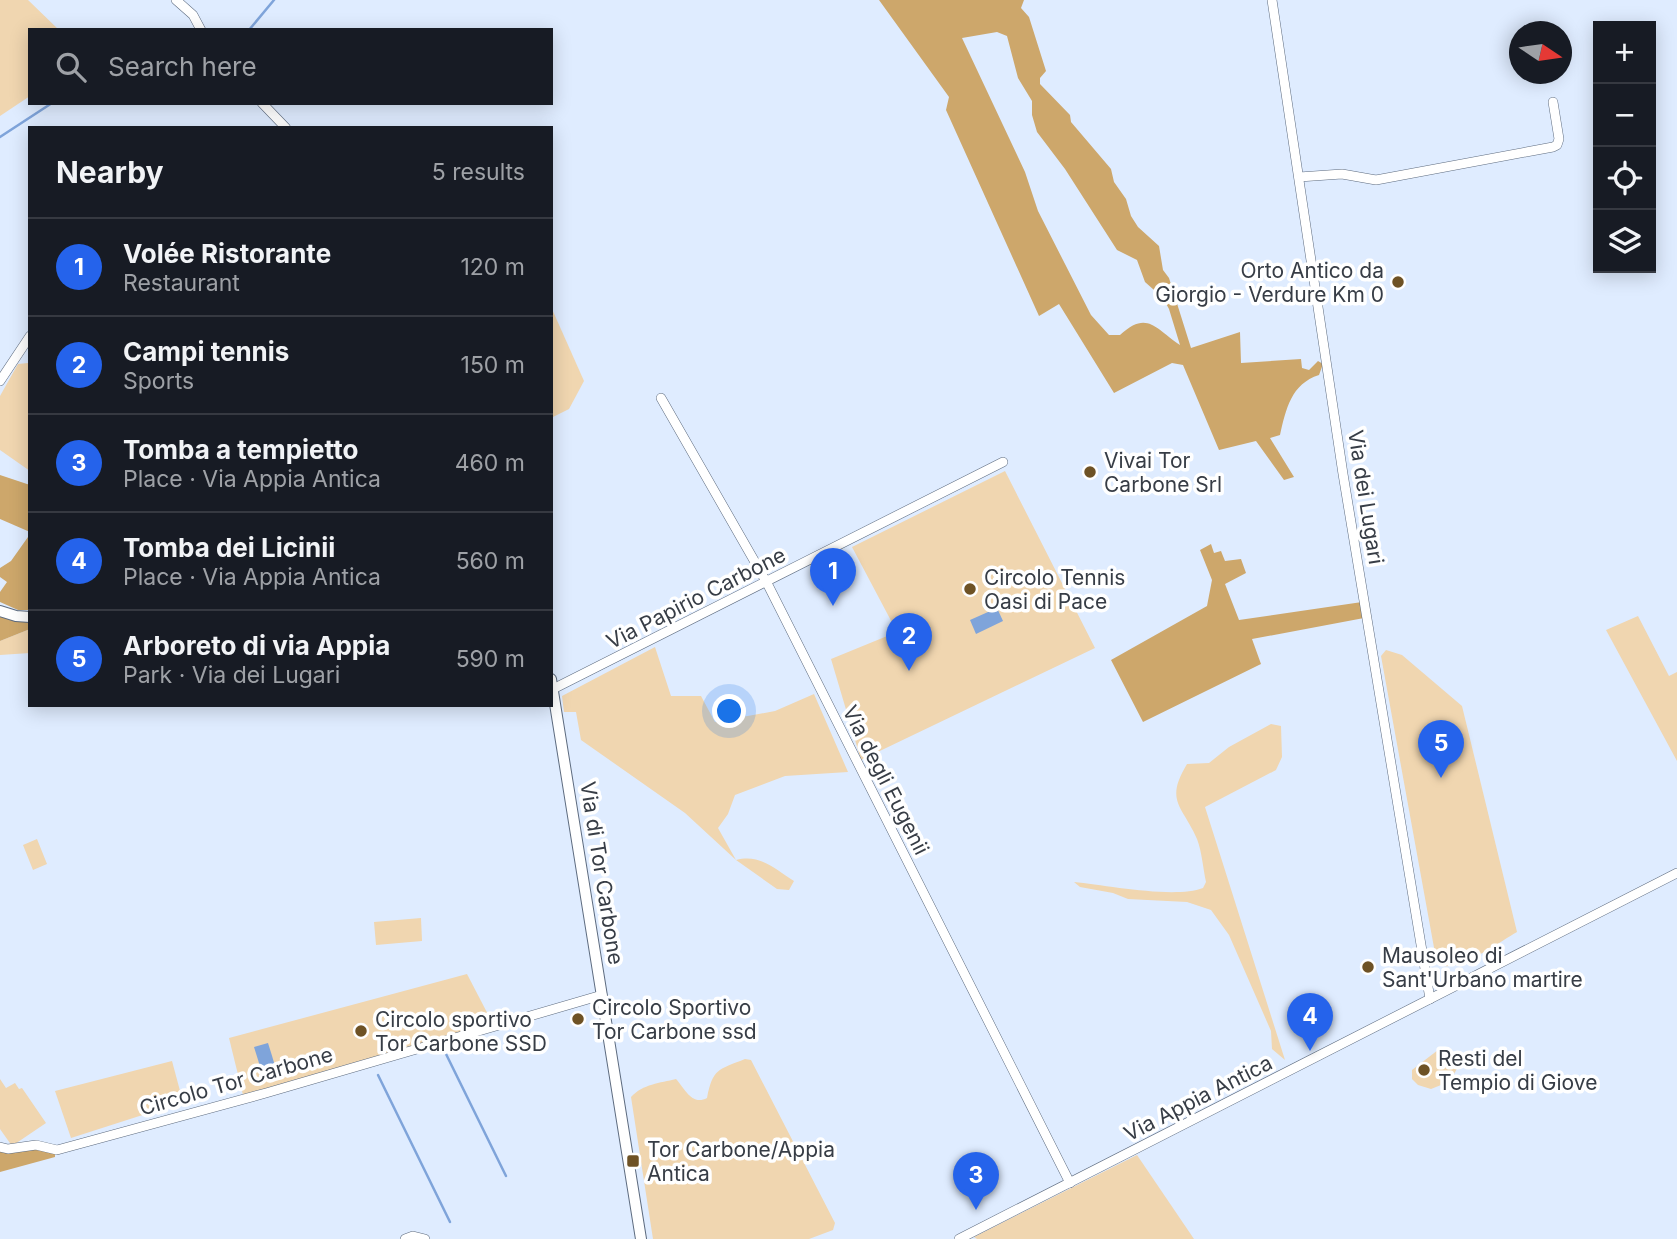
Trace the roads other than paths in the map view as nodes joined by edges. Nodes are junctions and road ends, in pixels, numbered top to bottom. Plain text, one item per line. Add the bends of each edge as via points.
1 (176, 0) edge
2 (1272, 0) edge
3 (200, 28) edge
4 (1553, 102) dead end
5 (264, 105) edge
6 (284, 126) edge
7 (1299, 177) junction
8 (28, 339) edge
9 (0, 381) edge
10 (661, 398) dead end
11 (1003, 462) dead end
12 (767, 583) junction
13 (0, 611) edge
14 (28, 617) edge
15 (553, 684) edge
16 (553, 690) edge
17 (1677, 873) edge
18 (602, 995) junction
19 (1430, 999) junction
20 (0, 1147) edge
21 (1070, 1183) junction
22 (405, 1239) edge
23 (425, 1239) edge
24 (642, 1239) edge
25 (959, 1239) edge

1 - 3 street
2 - 7 street, Via dei Lugari
4 - 7 street via 1559,142 1553,147 1373,180 1340,174
5 - 6 street
7 - 19 street, Via dei Lugari
8 - 9 street
10 - 12 street, Via degli Eugenii
11 - 12 street, Via Papirio Carbone
12 - 15 street, Via Papirio Carbone
12 - 21 street, Via degli Eugenii
13 - 14 main road
16 - 18 main road, Via di Tor Carbone
17 - 19 street, Via Appia Antica
18 - 20 street, Circolo Tor Carbone via 57,1150 36,1145
18 - 24 main road, Via di Tor Carbone
19 - 21 street, Via Appia Antica
21 - 25 street, Via Appia Antica
22 - 23 street

